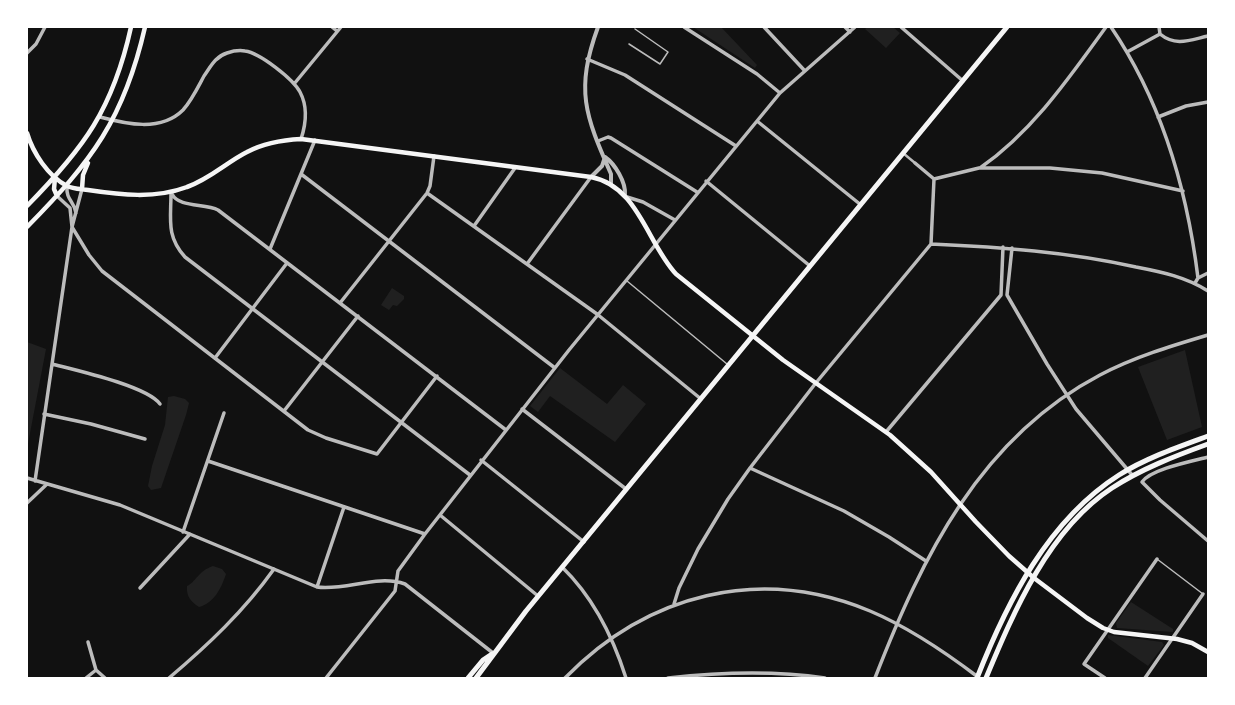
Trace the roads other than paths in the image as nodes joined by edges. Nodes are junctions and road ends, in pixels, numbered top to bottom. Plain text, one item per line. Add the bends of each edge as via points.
1 (45, 27) edge
2 (131, 27) edge
3 (145, 27) edge
4 (332, 27) edge
5 (341, 27) edge
6 (598, 27) edge
7 (686, 27) edge
8 (764, 27) edge
9 (845, 27) edge
10 (855, 27) edge
11 (901, 27) edge
12 (1008, 27) edge
13 (1106, 27) edge
14 (1111, 27) edge
15 (1159, 27) edge
16 (635, 30) dead end
17 (337, 31) junction
18 (850, 32) junction
19 (1160, 34) junction
20 (1208, 36) edge
21 (630, 44) dead end
22 (1127, 52) junction
23 (27, 53) edge
24 (587, 59) junction
25 (805, 71) junction
26 (963, 81) junction
27 (294, 84) junction
28 (780, 94) junction
29 (1208, 102) edge
30 (1158, 116) junction
31 (100, 117) junction
32 (113, 121) junction
33 (757, 121) junction
34 (27, 133) edge
35 (300, 139) junction
36 (315, 140) junction
37 (598, 141) junction
38 (736, 146) junction
39 (903, 153) junction
40 (91, 156) junction
41 (434, 156) junction
42 (605, 156) junction
43 (915, 163) joint
44 (515, 168) junction
45 (979, 168) junction
46 (301, 174) junction
47 (56, 177) junction
48 (591, 177) junction
49 (934, 179) junction
50 (706, 181) junction
51 (611, 184) junction
52 (67, 186) junction
53 (82, 189) junction
54 (1183, 191) junction
55 (697, 192) junction
56 (171, 193) junction
57 (426, 193) junction
58 (57, 196) junction
59 (626, 196) junction
60 (861, 205) junction
61 (27, 206) edge
62 (76, 216) junction
63 (675, 220) junction
64 (474, 226) junction
65 (27, 227) edge
66 (72, 227) junction
67 (389, 241) junction
68 (931, 244) junction
69 (655, 245) junction
70 (1003, 247) junction
71 (1012, 248) junction
72 (270, 249) junction
73 (288, 263) junction
74 (527, 264) junction
75 (810, 266) junction
76 (1208, 273) edge
77 (1198, 278) junction
78 (626, 280) junction
79 (1195, 283) junction
80 (1208, 291) edge
81 (1001, 295) junction
82 (1007, 295) junction
83 (340, 303) junction
84 (252, 309) junction
85 (597, 314) junction
86 (358, 316) junction
87 (1208, 335) edge
88 (752, 336) junction
89 (215, 358) junction
90 (321, 362) junction
91 (52, 364) junction
92 (728, 366) junction
93 (555, 368) junction
94 (437, 376) junction
95 (815, 384) junction
96 (1067, 395) junction
97 (701, 399) junction
98 (160, 404) dead end
99 (522, 408) junction
100 (284, 412) junction
101 (224, 413) dead end
102 (44, 414) junction
103 (400, 423) junction
104 (506, 430) junction
105 (886, 432) junction
106 (1208, 436) edge
107 (145, 439) dead end
108 (1208, 444) edge
109 (1208, 457) edge
110 (481, 460) junction
111 (208, 462) junction
112 (750, 468) junction
113 (1128, 470) junction
114 (470, 475) junction
115 (1133, 476) junction
116 (27, 478) edge
117 (35, 481) junction
118 (46, 485) junction
119 (626, 490) junction
120 (27, 503) edge
121 (960, 504) junction
122 (344, 507) junction
123 (440, 515) junction
124 (184, 532) junction
125 (190, 534) junction
126 (425, 534) junction
127 (1208, 541) edge
128 (584, 542) junction
129 (1157, 559) joint
130 (926, 561) junction
131 (562, 567) junction
132 (274, 569) junction
133 (1028, 573) junction
134 (1034, 578) junction
135 (397, 581) junction
136 (317, 587) junction
137 (140, 588) dead end
138 (1203, 594) joint
139 (538, 596) junction
140 (674, 604) junction
141 (897, 624) junction
142 (1108, 630) junction
143 (611, 637) junction
144 (1172, 638) junction
145 (88, 642) dead end
146 (1208, 652) edge
147 (493, 653) junction
148 (96, 670) junction
149 (978, 677) edge
150 (86, 678) edge
151 (105, 678) edge
152 (169, 678) edge
153 (326, 678) edge
154 (468, 678) edge
155 (476, 678) edge
156 (565, 678) edge
157 (626, 678) edge
158 (668, 678) edge
159 (825, 678) edge
160 (875, 678) edge
161 (986, 678) edge
162 (1105, 678) edge
163 (1145, 678) edge

1 - 23 street via 36,44
2 - 31 main road via 117,78
3 - 32 main road via 132,75
4 - 17 street
5 - 17 street
6 - 24 street
7 - 28 street via 758,74
8 - 25 street
9 - 18 street
10 - 18 street
11 - 26 street
12 - 26 main road
13 - 45 street via 1063,86 1012,143
14 - 22 street
15 - 19 street
16 - 21 lane via 668,52 660,64
17 - 27 street
18 - 25 street
19 - 20 street via 1180,42
19 - 22 street
22 - 30 street
24 - 37 street via 584,77 586,102
24 - 38 street via 625,75
25 - 28 street
26 - 39 main road
27 - 32 street via 260,56 245,51 232,52 213,62 186,106 177,115 167,120 141,125
27 - 35 street via 300,92 305,109
28 - 33 street
29 - 30 street via 1186,106
30 - 54 street
31 - 32 street
31 - 47 main road
32 - 40 main road
33 - 38 street
33 - 60 street
34 - 47 main road via 39,158
35 - 36 main road
35 - 56 main road via 274,142 254,149 203,180
36 - 41 main road
36 - 46 street
37 - 42 street
37 - 55 street via 611,138
38 - 50 street
39 - 43 street
39 - 60 main road
40 - 52 main road
40 - 53 main road
41 - 44 main road
41 - 57 street via 430,186
42 - 48 street via 602,166
42 - 51 street via 612,176
42 - 59 street via 623,182
43 - 49 street
44 - 48 main road
44 - 64 street
45 - 49 street
45 - 54 street via 1084,170
46 - 67 street
46 - 72 street
47 - 52 main road
47 - 58 main road via 54,189
47 - 61 main road
48 - 51 main road
48 - 74 street
49 - 68 street
50 - 55 street
50 - 75 street
51 - 59 main road
52 - 53 main road
52 - 58 main road
52 - 62 street via 67,197 75,207
53 - 56 main road via 130,195
53 - 62 street
54 - 77 street
55 - 63 street
56 - 72 street via 180,201 218,210
56 - 84 street via 170,227 180,252
57 - 64 street
57 - 67 street
58 - 65 main road
58 - 66 street via 70,208
59 - 63 street via 643,202
59 - 69 main road
60 - 75 main road
62 - 66 street
63 - 69 street
64 - 74 street
66 - 89 street via 102,271
66 - 91 street
67 - 83 street
67 - 93 street
68 - 70 street
68 - 95 street
69 - 78 street
69 - 88 main road via 676,274
70 - 71 street
70 - 81 street
71 - 79 street via 1098,259 1164,273
71 - 82 street
72 - 73 street
73 - 83 street
73 - 84 street
74 - 85 street
75 - 88 main road
76 - 77 street
77 - 79 street
78 - 85 street
78 - 92 lane
79 - 80 street
81 - 82 street
81 - 105 street
82 - 96 street
83 - 86 street
84 - 89 street
84 - 90 street
85 - 93 street
85 - 97 street
86 - 90 street
86 - 94 street
87 - 96 street via 1129,362 1100,375
88 - 92 main road
88 - 95 main road
89 - 100 street
90 - 100 street
90 - 103 street
91 - 98 street via 82,371 144,392
91 - 102 street
92 - 97 main road
93 - 99 street
94 - 103 street
94 - 104 street
95 - 105 main road
95 - 112 street
96 - 113 street via 1090,427
96 - 121 street via 1008,444
97 - 119 main road
99 - 104 street
99 - 119 street
100 - 103 street via 314,433 377,454
101 - 111 street
102 - 107 street
102 - 117 street
103 - 114 street
104 - 110 street
105 - 121 main road via 927,467
106 - 113 main road
108 - 115 main road
109 - 127 street via 1158,472 1142,482
110 - 114 street
110 - 128 street
111 - 122 street
111 - 124 street
112 - 130 street via 838,508
112 - 140 street via 698,549
113 - 115 street
113 - 133 main road via 1110,481 1077,509
114 - 123 street
115 - 134 main road via 1100,496 1075,520
116 - 117 street
117 - 118 street
118 - 120 street
118 - 124 street via 120,505
119 - 128 main road
121 - 130 street
121 - 133 main road
122 - 126 street
122 - 136 street
123 - 126 street
123 - 139 street
124 - 125 street
125 - 132 street
125 - 137 street
126 - 135 street via 398,571
128 - 131 main road
129 - 138 lane
129 - 142 street
130 - 141 street
131 - 139 main road
131 - 143 street via 586,596
132 - 136 street
132 - 152 street via 225,628
133 - 134 main road
133 - 149 main road via 1012,600
134 - 142 main road via 1087,618
134 - 161 main road via 1011,620
135 - 136 street
135 - 147 street via 405,584
135 - 153 street via 391,597
138 - 144 street
139 - 147 main road
140 - 141 street via 748,590 790,591 840,600
140 - 143 street via 635,622
141 - 149 street
141 - 160 street
142 - 144 main road
142 - 162 street via 1084,664
143 - 156 street
143 - 157 street
144 - 146 main road via 1192,643
144 - 163 street
145 - 148 street
147 - 154 main road
147 - 155 main road via 488,664
148 - 150 street
148 - 151 street
158 - 159 street via 751,672

